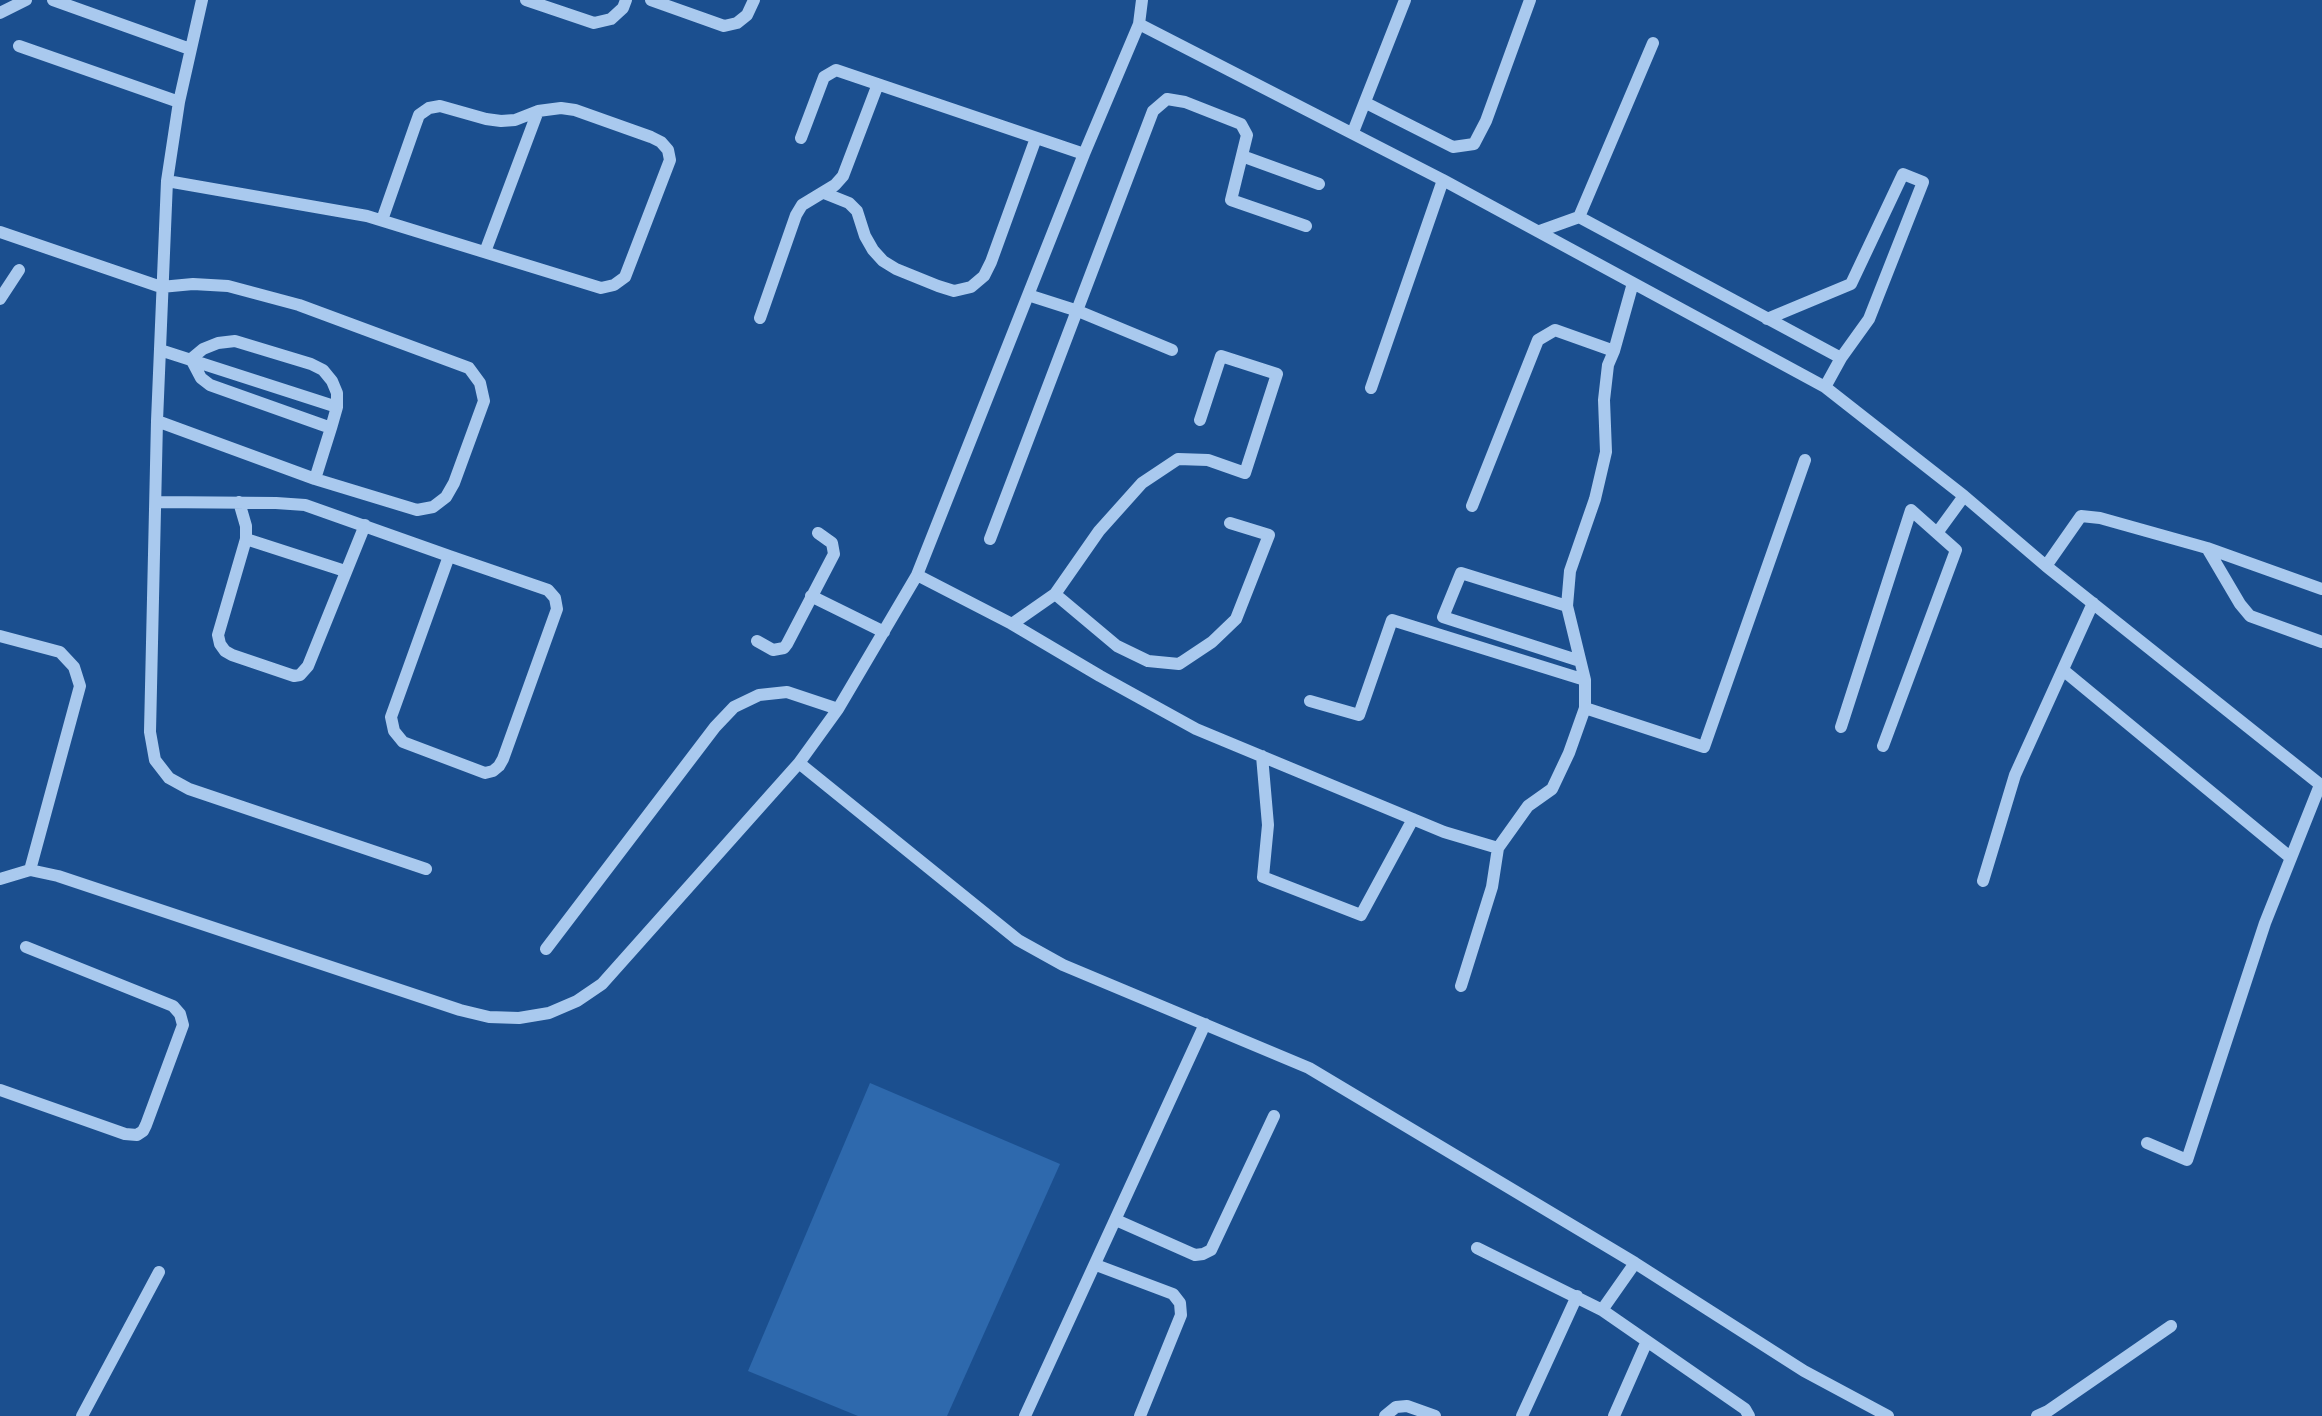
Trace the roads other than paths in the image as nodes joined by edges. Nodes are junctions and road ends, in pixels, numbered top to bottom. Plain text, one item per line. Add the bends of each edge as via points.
1 (26, 0) edge
2 (53, 0) edge
3 (202, 0) edge
4 (526, 0) edge
5 (626, 0) edge
6 (651, 0) edge
7 (754, 0) edge
8 (1142, 0) edge
9 (1405, 0) edge
10 (1531, 0) edge
11 (0, 13) edge
12 (1139, 24) junction
13 (1653, 43) dead end
14 (19, 46) dead end
15 (190, 49) junction
16 (878, 84) junction
17 (179, 102) junction
18 (1366, 103) junction
19 (538, 111) junction
20 (1353, 132) junction
21 (801, 138) dead end
22 (1036, 138) junction
23 (1084, 154) junction
24 (1242, 156) junction
25 (1443, 180) junction
26 (167, 181) junction
27 (1319, 184) dead end
28 (824, 193) junction
29 (1578, 218) junction
30 (382, 220) junction
31 (1306, 226) dead end
32 (1540, 231) junction
33 (0, 232) edge
34 (485, 252) junction
35 (19, 270) dead end
36 (1633, 283) junction
37 (161, 287) junction
38 (1028, 295) junction
39 (0, 299) edge
40 (1078, 311) junction
41 (760, 318) dead end
42 (1767, 318) junction
43 (160, 350) junction
44 (1172, 351) dead end
45 (1614, 351) junction
46 (1841, 358) junction
47 (191, 359) junction
48 (1825, 387) junction
49 (1371, 388) dead end
50 (337, 407) junction
51 (157, 421) junction
52 (1199, 421) dead end
53 (331, 428) junction
54 (1805, 460) dead end
55 (315, 479) junction
56 (1964, 496) junction
57 (156, 502) junction
58 (239, 502) junction
59 (1472, 506) dead end
60 (1230, 523) dead end
61 (365, 525) junction
62 (818, 533) dead end
63 (1937, 533) junction
64 (246, 539) junction
65 (989, 539) dead end
66 (2207, 548) junction
67 (449, 556) junction
68 (2046, 566) junction
69 (345, 572) junction
70 (917, 575) junction
71 (2322, 589) edge
72 (1055, 593) junction
73 (811, 596) junction
74 (2093, 603) junction
75 (1567, 606) junction
76 (1012, 624) junction
77 (884, 632) junction
78 (0, 636) edge
79 (757, 641) dead end
80 (2322, 642) edge
81 (1580, 661) junction
82 (2063, 670) junction
83 (1585, 680) junction
84 (1310, 701) dead end
85 (1585, 708) junction
86 (838, 709) junction
87 (1841, 727) dead end
88 (1883, 746) dead end
89 (1262, 756) junction
90 (799, 763) junction
91 (2321, 786) edge
92 (1413, 819) junction
93 (1498, 848) junction
94 (2291, 858) junction
95 (426, 869) dead end
96 (30, 870) junction
97 (0, 879) edge
98 (1983, 881) dead end
99 (26, 947) dead end
100 (546, 949) dead end
101 (1461, 986) dead end
102 (1205, 1024) junction
103 (0, 1090) edge
104 (1274, 1116) dead end
105 (2147, 1143) dead end
106 (1116, 1220) junction
107 (1477, 1248) dead end
108 (1634, 1264) junction
109 (1096, 1265) junction
110 (159, 1272) dead end
111 (1577, 1296) junction
112 (1602, 1310) junction
113 (2171, 1326) dead end
114 (1647, 1340) junction
115 (2045, 1414) edge
116 (82, 1416) edge
117 (1026, 1416) edge
118 (1140, 1416) edge
119 (1385, 1416) edge
120 (1435, 1416) edge
121 (1521, 1416) edge
122 (1614, 1416) edge
123 (1749, 1416) edge
124 (1888, 1416) edge

1 - 11 lane
2 - 15 lane
3 - 15 lane
4 - 5 lane via 594,23 611,19
6 - 7 lane via 724,26 747,15
8 - 12 lane
9 - 18 lane
10 - 18 lane via 1474,144 1453,147
12 - 20 lane
12 - 23 lane
13 - 29 lane
14 - 17 lane
15 - 17 lane
16 - 21 lane via 829,72
16 - 22 lane
16 - 28 lane via 844,176
17 - 26 lane
18 - 20 lane
19 - 30 lane via 501,121 440,106 429,108 419,115
19 - 34 lane
19 - 34 lane via 575,110 661,142 670,160 625,277 614,285 601,288
20 - 25 lane
22 - 23 lane
22 - 28 lane via 991,261 984,276 971,287 946,289 883,261 869,243 857,211
23 - 38 lane
24 - 27 lane
24 - 31 lane via 1231,200
24 - 40 lane via 1247,135 1241,124 1167,99 1153,111
25 - 32 lane
25 - 49 lane
26 - 30 lane
26 - 37 lane
28 - 41 lane via 802,205 796,215
29 - 32 lane
29 - 42 lane
30 - 34 lane
32 - 36 lane
33 - 37 lane
35 - 39 lane
36 - 45 lane
36 - 48 lane
37 - 43 lane
37 - 55 lane via 216,285 263,294 453,361 469,368 480,383 484,401 479,419 454,483 446,497 433,506 417,510
38 - 40 lane
38 - 70 lane
40 - 44 lane
40 - 65 lane
42 - 46 lane
42 - 46 lane via 1852,284 1903,174 1923,182 1869,319
43 - 47 lane
43 - 51 lane
45 - 59 lane via 1555,330 1538,340
45 - 75 lane via 1604,400 1606,452 1570,571
46 - 48 lane
47 - 50 lane
47 - 50 lane via 218,342 235,341 311,363 331,381
47 - 53 lane via 210,385
48 - 56 lane
50 - 53 lane
51 - 55 lane
51 - 57 lane
52 - 72 lane via 1221,356 1277,374 1245,473 1209,460 1178,459 1142,483
53 - 55 lane
54 - 85 lane via 1703,747
56 - 63 lane
56 - 68 lane
57 - 58 lane
57 - 95 lane via 150,732 155,760 169,778 189,789
58 - 61 lane via 305,505
58 - 64 lane
60 - 72 lane via 1269,535 1236,619 1179,664 1148,661 1117,646
61 - 67 lane
61 - 69 lane
62 - 73 lane via 832,543 834,554
63 - 87 lane via 1911,510
63 - 88 lane via 1956,550
64 - 69 lane
64 - 69 lane via 218,635 220,644 232,655 288,675 304,671
66 - 68 lane via 2081,516
66 - 71 lane
66 - 80 lane via 2250,616
67 - 67 lane via 391,717 403,742 485,773 503,759 556,609 555,598 548,590
68 - 74 lane
70 - 76 lane
70 - 77 lane
72 - 76 lane
73 - 77 lane
73 - 79 lane via 784,648 773,650
74 - 82 lane
74 - 91 lane
75 - 81 lane
75 - 81 lane via 1461,573 1443,617
76 - 89 lane via 1196,729
77 - 86 lane
78 - 96 lane via 60,652 74,667 80,686
81 - 83 lane
82 - 94 lane
82 - 98 lane via 2015,775
83 - 84 lane via 1392,620 1359,715
83 - 85 lane
85 - 93 lane via 1552,789 1528,806
86 - 90 lane
86 - 100 lane via 787,692 759,695 734,707
89 - 92 lane
89 - 92 lane via 1268,825 1264,877 1361,915
90 - 96 lane via 603,984 559,1009 519,1018 460,1010
90 - 102 lane via 1018,940 1063,965
91 - 94 lane
92 - 93 lane
93 - 101 lane via 1492,887
94 - 105 lane via 2187,1160
96 - 97 lane
99 - 103 lane via 173,1006 183,1025 146,1125 138,1135
102 - 106 lane
102 - 108 lane via 1309,1068
104 - 106 lane via 1211,1250 1195,1255
106 - 109 lane
107 - 111 lane
108 - 112 lane
108 - 124 lane via 1804,1371
109 - 117 lane
109 - 118 lane via 1173,1294 1180,1303 1181,1314
110 - 116 lane
111 - 112 lane
111 - 121 lane
112 - 114 lane
113 - 115 lane
114 - 122 lane
114 - 123 lane
119 - 120 lane via 1396,1407 1407,1406

